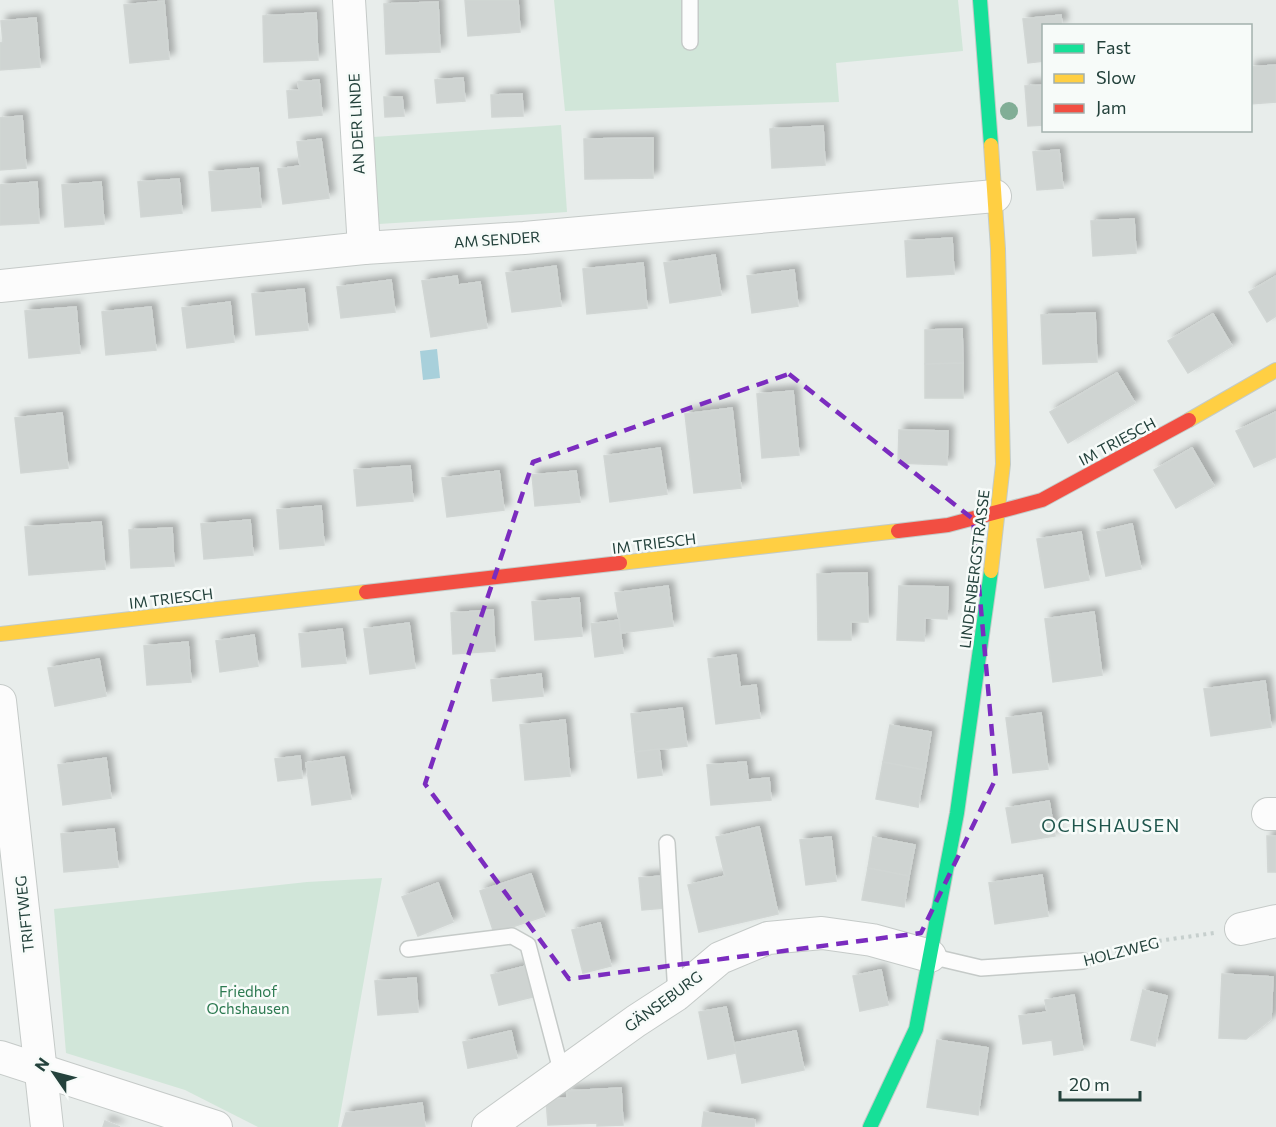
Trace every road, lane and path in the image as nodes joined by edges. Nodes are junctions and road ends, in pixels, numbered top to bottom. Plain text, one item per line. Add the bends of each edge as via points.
1 (349, 0) edge
2 (690, 0) edge
3 (980, 0) edge
4 (690, 42) dead end
5 (995, 196) junction
6 (364, 248) junction
7 (0, 286) edge
8 (1276, 370) edge
9 (999, 513) junction
10 (0, 634) edge
11 (0, 701) edge
12 (667, 843) dead end
13 (1276, 921) edge
14 (1241, 929) joint
15 (408, 949) dead end
16 (930, 956) junction
17 (1083, 961) joint
18 (676, 995) junction
19 (0, 1057) edge
20 (41, 1071) junction
21 (562, 1074) junction
22 (47, 1127) edge
23 (216, 1127) edge
24 (488, 1127) edge
25 (870, 1127) edge

1 - 6 street, AN DER LINDE
2 - 4 lane
3 - 5 street, LINDENBERGSTRASSE
5 - 6 street, AM SENDER via 524,238
5 - 9 street, LINDENBERGSTRASSE via 1003,464
6 - 7 street, AM SENDER
8 - 9 street, IM TRIESCH via 1042,500
9 - 10 street, IM TRIESCH via 948,525
9 - 16 street, LINDENBERGSTRASSE via 957,813
11 - 20 street, TRIFTWEG
12 - 18 lane
13 - 14 street
14 - 17 path, HOLZWEG via 1151,942
15 - 21 lane via 512,936 528,945
16 - 17 lane, HOLZWEG via 981,968
16 - 18 street, GÄNSEBURG via 872,940 822,933 768,938 720,958
16 - 25 street, LINDENBERGSTRASSE via 916,1029
18 - 21 street, GÄNSEBURG
19 - 20 street
20 - 22 street, TRIFTWEG
20 - 23 street
21 - 24 street, GÄNSEBURG

